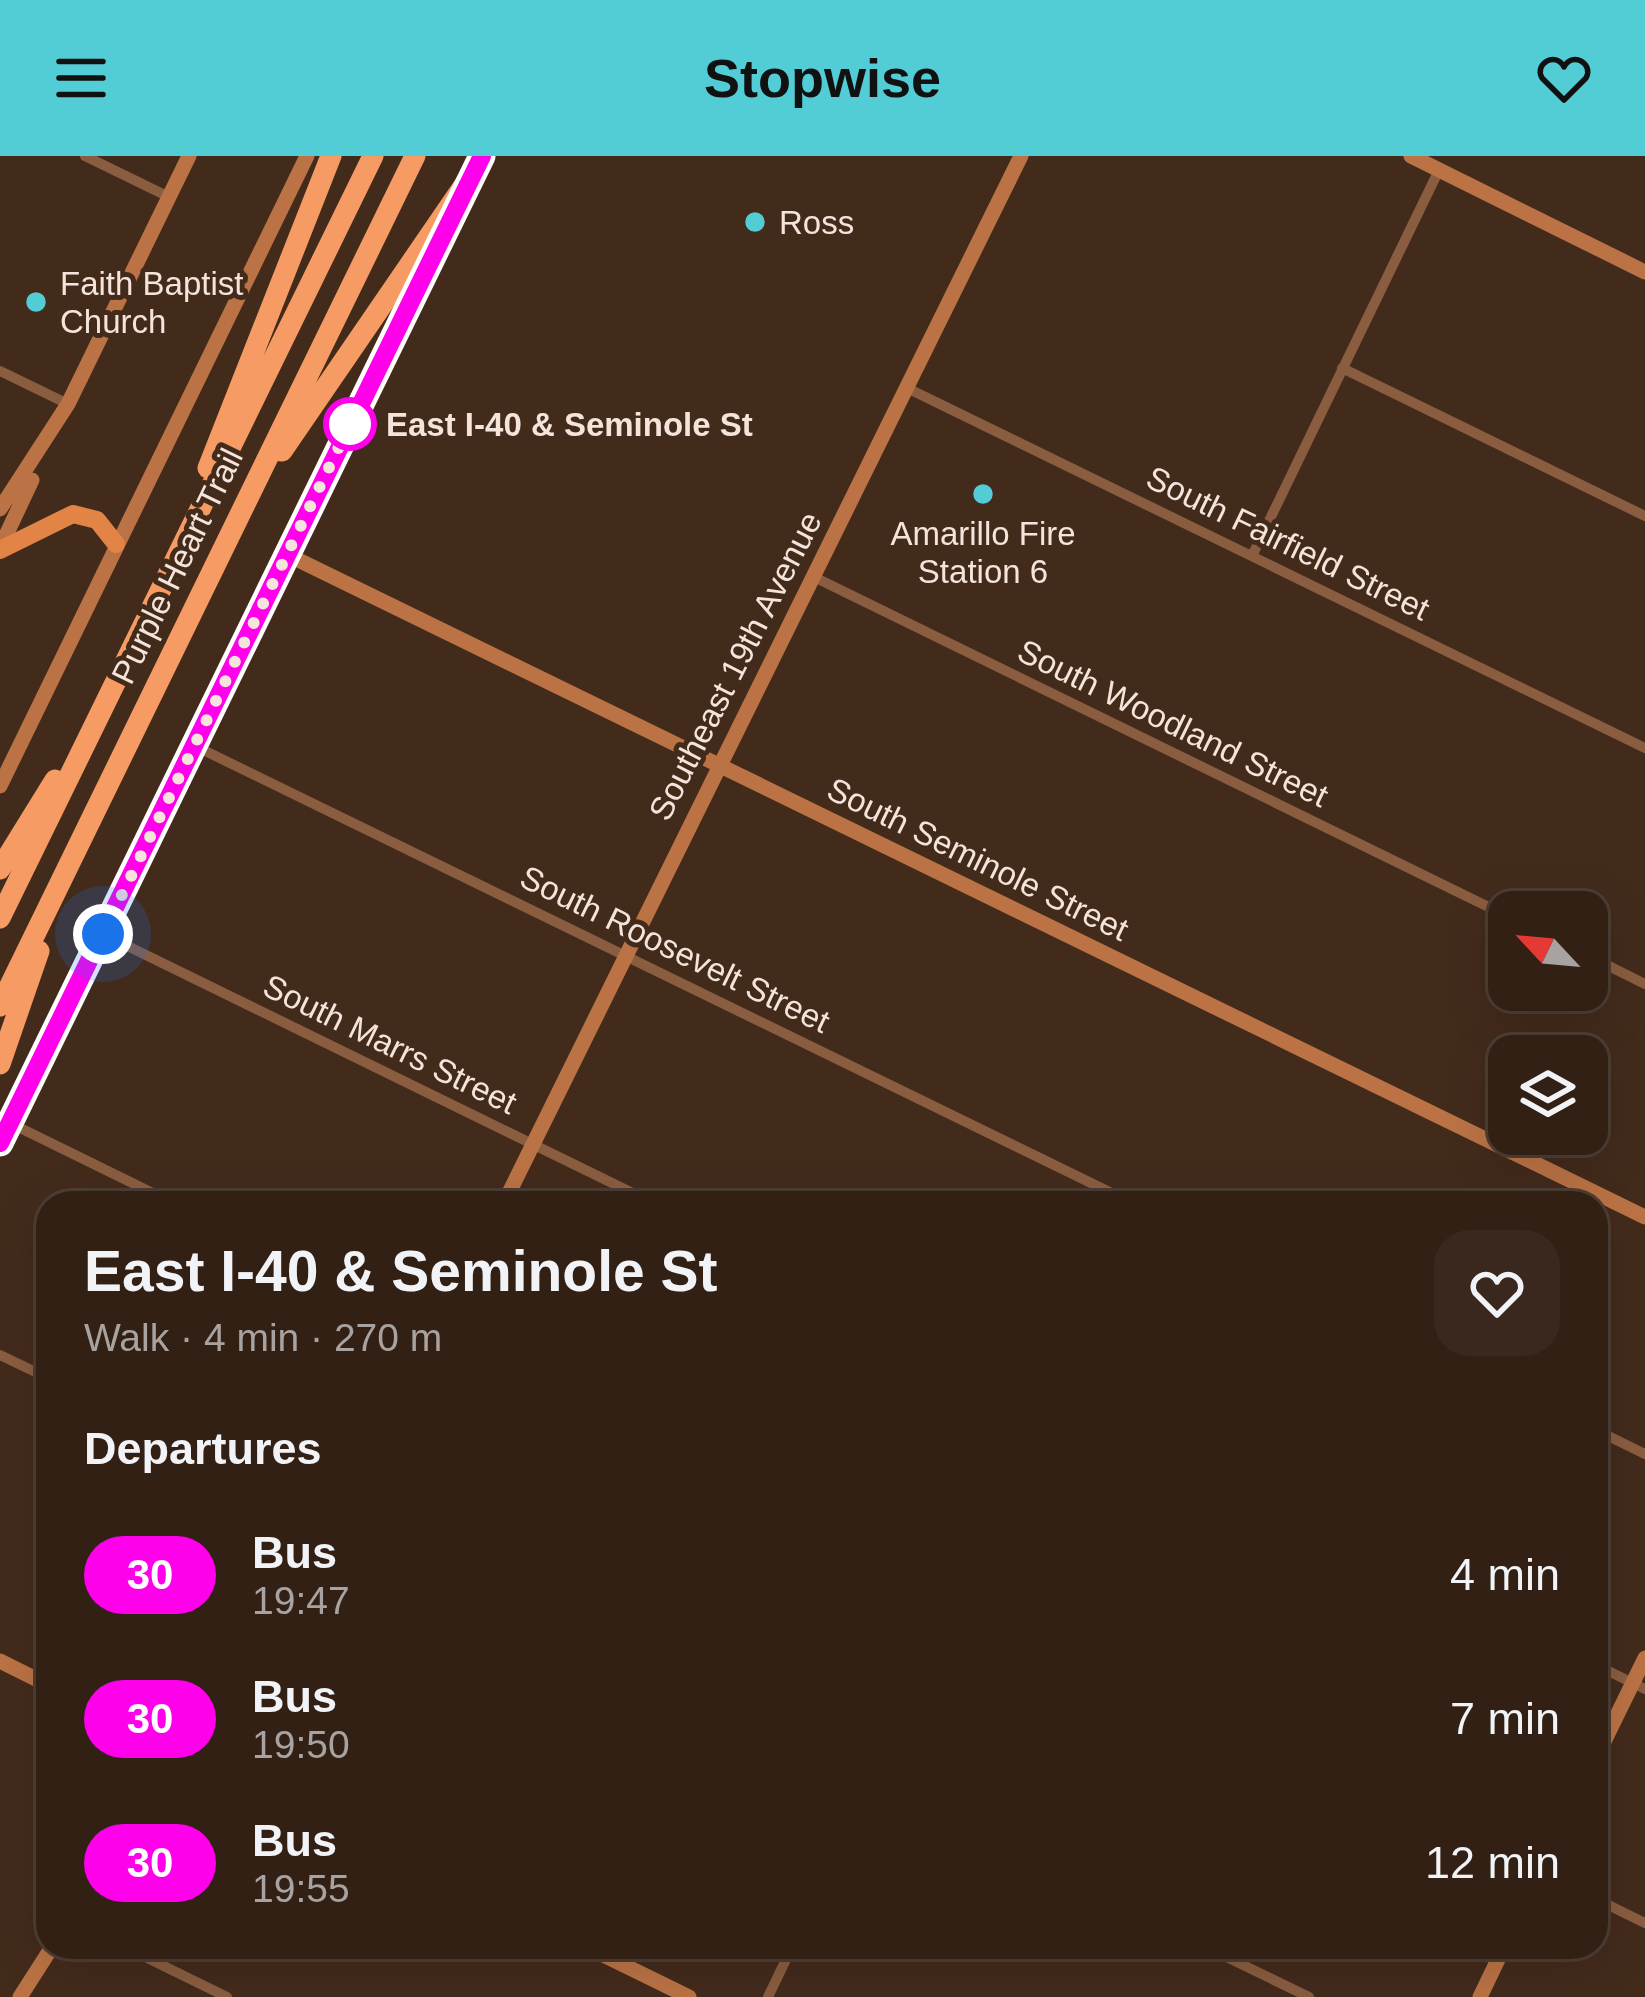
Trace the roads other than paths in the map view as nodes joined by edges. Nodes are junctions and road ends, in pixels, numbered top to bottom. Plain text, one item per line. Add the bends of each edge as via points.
1 (85, 156) edge
2 (189, 156) edge
3 (307, 156) edge
4 (331, 156) edge
5 (373, 156) edge
6 (416, 156) edge
7 (1022, 156) edge
8 (1411, 156) edge
9 (479, 162) edge
10 (1438, 170) junction
11 (169, 197) junction
12 (1645, 272) edge
13 (1342, 368) junction
14 (0, 371) edge
15 (908, 388) junction
16 (68, 404) junction
17 (0, 509) edge
18 (238, 516) junction
19 (1645, 516) edge
20 (186, 538) junction
21 (116, 544) junction
22 (0, 549) edge
23 (286, 554) junction
24 (1252, 556) junction
25 (814, 577) junction
26 (88, 736) junction
27 (194, 745) junction
28 (1645, 748) edge
29 (719, 766) junction
30 (0, 786) edge
31 (0, 869) edge
32 (54, 896) junction
33 (1488, 907) edge
34 (0, 918) edge
35 (103, 934) junction
36 (625, 955) junction
37 (1608, 966) edge
38 (1645, 984) edge
39 (0, 1006) edge
40 (0, 1064) edge
41 (10, 1123) junction
42 (0, 1143) edge
43 (533, 1144) junction
44 (149, 1191) edge
45 (510, 1191) edge
46 (629, 1191) edge
47 (1107, 1191) edge
48 (1592, 1191) edge
49 (1608, 1199) edge
50 (1645, 1217) edge
51 (0, 1355) edge
52 (36, 1372) edge
53 (1608, 1436) edge
54 (1645, 1454) edge
55 (1645, 1658) edge
56 (0, 1661) edge
57 (1608, 1671) edge
58 (36, 1678) edge
59 (1639, 1686) edge
60 (1608, 1738) edge
61 (1608, 1905) edge
62 (1645, 1923) edge
63 (44, 1959) edge
64 (148, 1959) edge
65 (611, 1959) edge
66 (786, 1959) edge
67 (1231, 1959) edge
68 (1498, 1959) edge
69 (20, 1997) edge
70 (226, 1997) edge
71 (689, 1997) edge
72 (768, 1997) edge
73 (1309, 1997) edge
74 (1480, 1997) edge

1 - 11 street
2 - 11 street
3 - 21 street
4 - 20 highway via 223,423
5 - 20 highway, Purple Heart Trail
6 - 18 highway, Purple Heart Trail
7 - 15 street, Southeast 19th Avenue
8 - 10 street
9 - 18 highway
9 - 23 street
10 - 12 street
10 - 13 street
11 - 16 street
13 - 19 street
13 - 24 street
14 - 16 street
15 - 24 street, South Fairfield Street
15 - 25 street, Southeast 19th Avenue
16 - 17 street
16 - 22 street
18 - 32 highway, Purple Heart Trail
20 - 26 highway, Purple Heart Trail
21 - 22 main road via 97,520 73,514
21 - 30 street
23 - 27 street
23 - 29 street, South Seminole Street
24 - 28 street, South Fairfield Street
25 - 29 street, Southeast 19th Avenue
25 - 33 street, South Woodland Street
26 - 31 highway
26 - 34 highway, Purple Heart Trail
27 - 35 street
27 - 36 street, South Roosevelt Street
29 - 36 street, Southeast 19th Avenue
29 - 48 street, South Seminole Street
32 - 39 highway, Purple Heart Trail
32 - 40 highway
35 - 41 street
35 - 43 street, South Marrs Street
36 - 43 street, Southeast 19th Avenue
36 - 47 street, South Roosevelt Street
37 - 38 street
41 - 42 street
41 - 44 street
43 - 45 street, Southeast 19th Avenue
43 - 46 street, South Marrs Street
49 - 50 street, South Seminole Street
51 - 52 street
53 - 54 street
55 - 59 street
56 - 58 street
57 - 59 street
59 - 60 street
61 - 62 street
63 - 69 street
64 - 70 street
65 - 71 street
66 - 72 street
67 - 73 street
68 - 74 street

